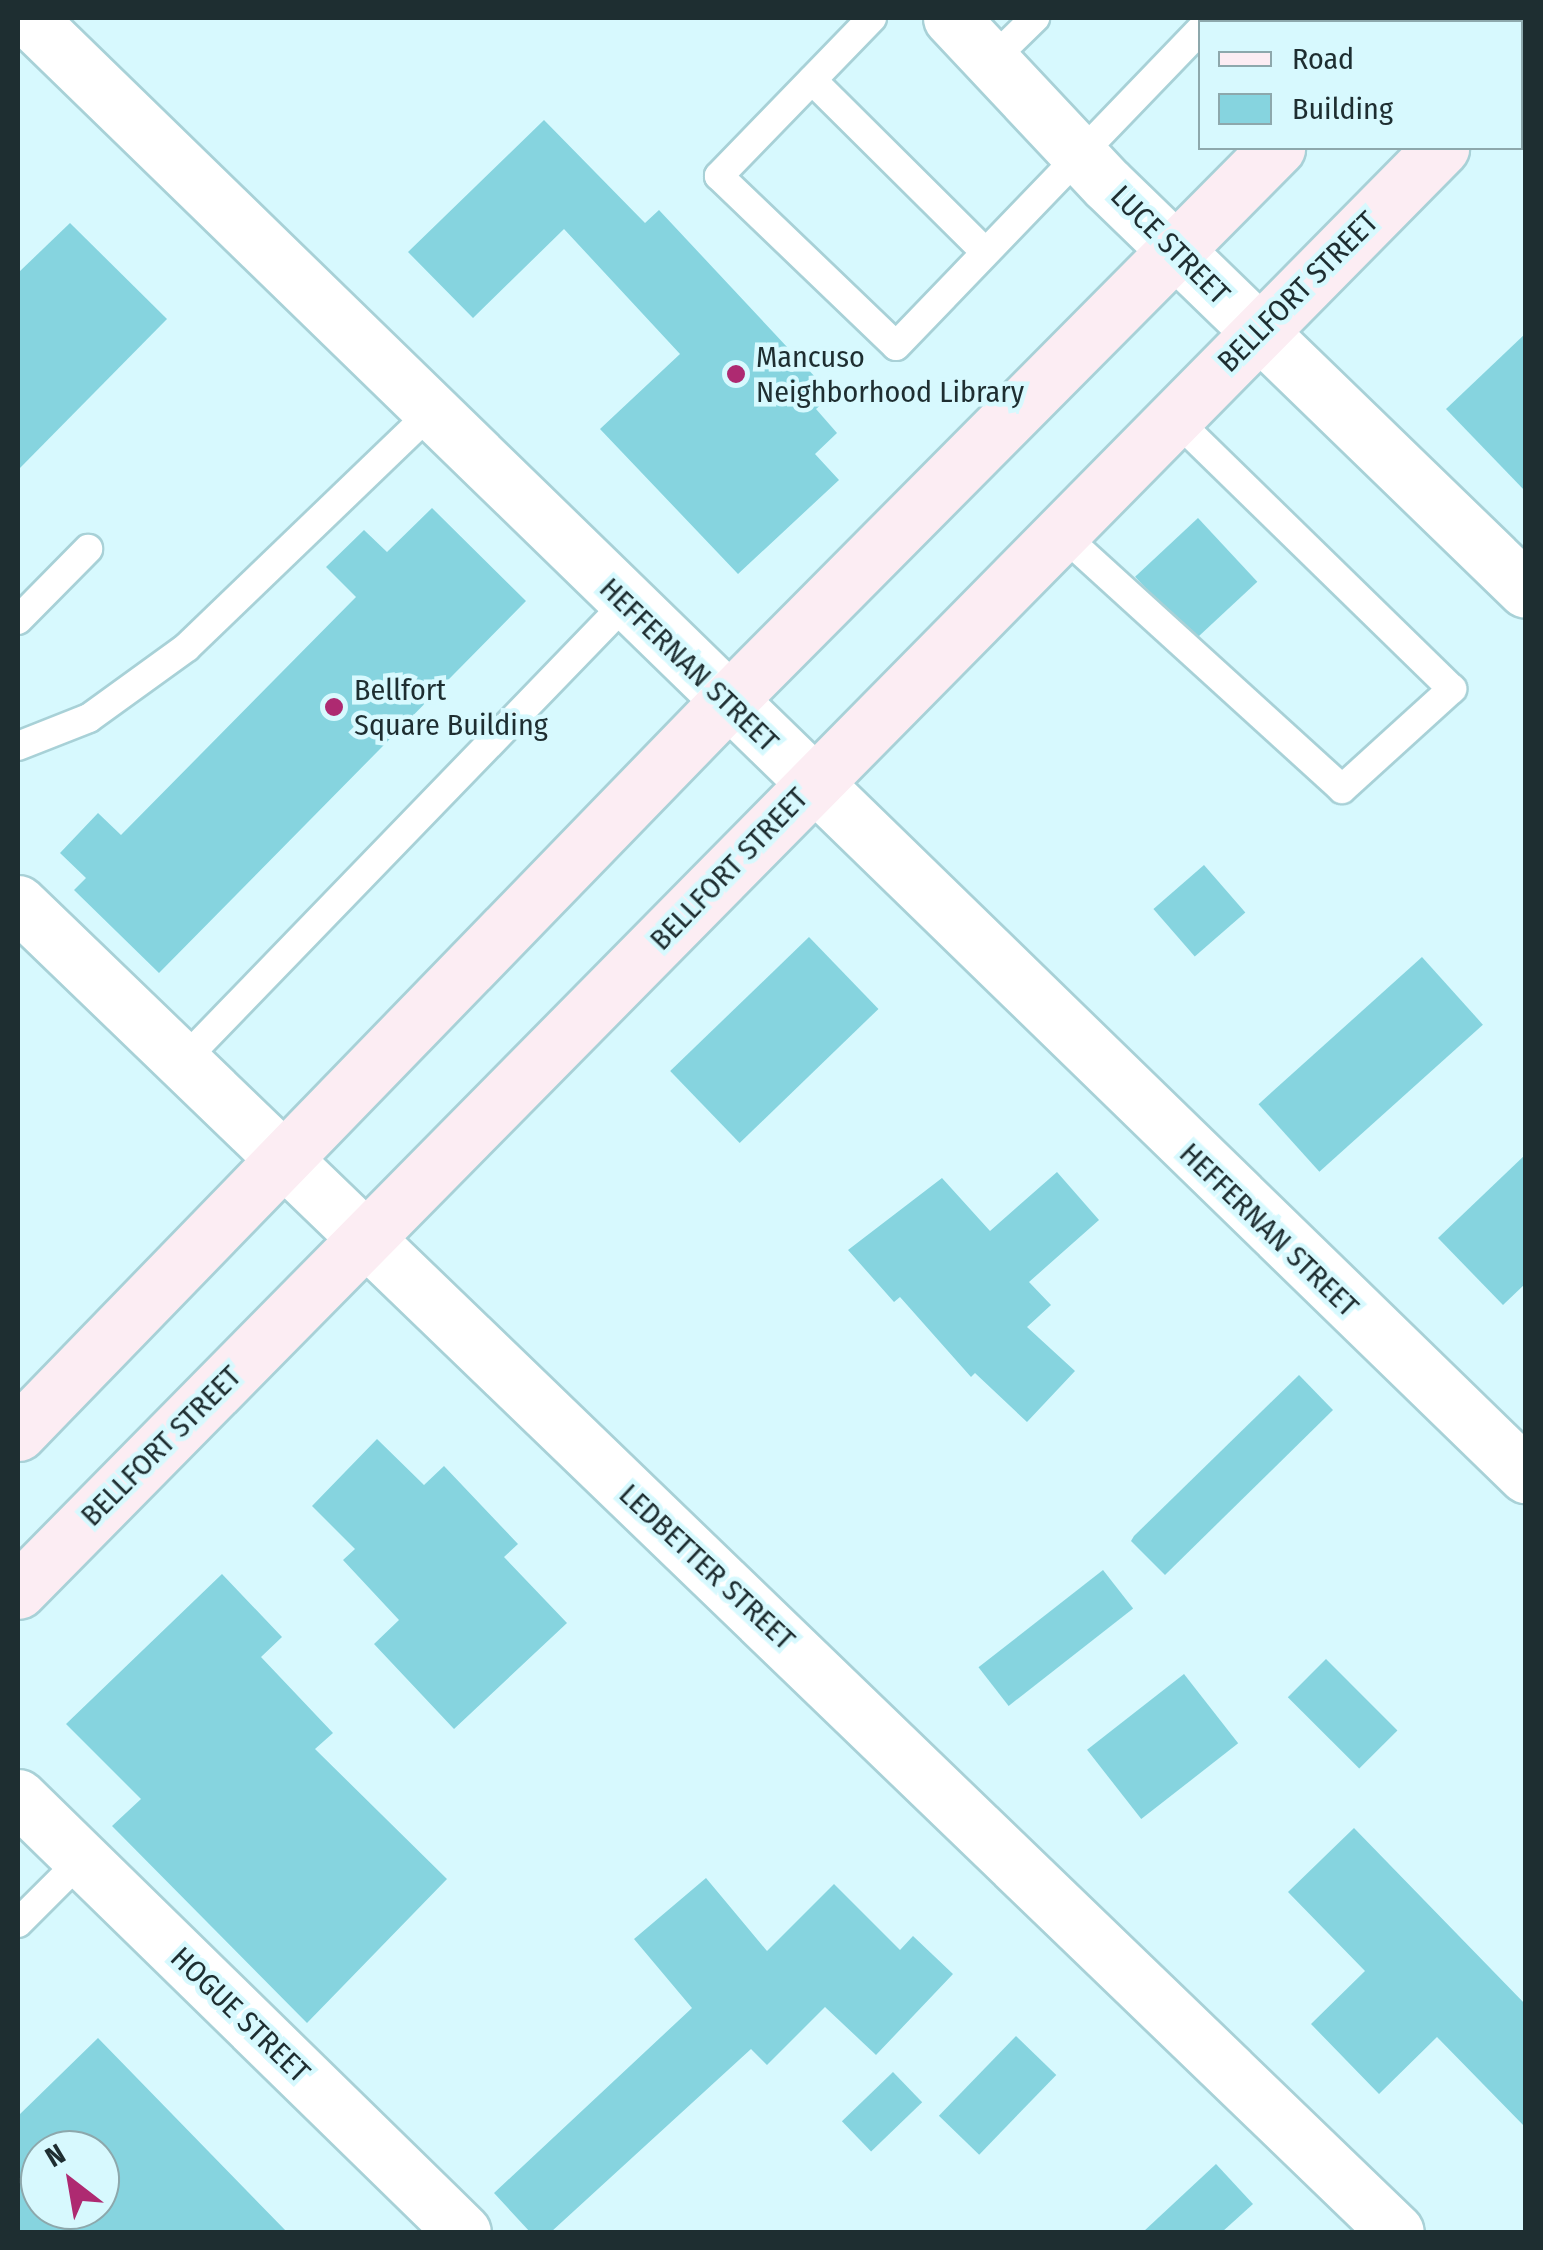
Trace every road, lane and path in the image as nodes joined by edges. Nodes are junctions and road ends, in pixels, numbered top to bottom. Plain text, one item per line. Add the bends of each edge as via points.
1 (28, 18) edge
2 (872, 18) edge
3 (951, 18) edge
4 (1034, 18) edge
5 (1198, 32) edge
6 (993, 59) junction
7 (812, 80) junction
8 (1275, 150) edge
9 (1440, 150) edge
10 (1081, 151) junction
11 (1175, 248) junction
12 (985, 252) junction
13 (1258, 333) junction
14 (431, 412) junction
15 (1174, 418) junction
16 (1061, 532) junction
17 (88, 549) dead end
18 (1526, 590) edge
19 (626, 603) junction
20 (18, 620) edge
21 (727, 702) junction
22 (18, 746) edge
23 (812, 785) junction
24 (18, 903) edge
25 (179, 1065) junction
26 (278, 1160) junction
27 (362, 1242) junction
28 (18, 1434) edge
29 (1526, 1475) edge
30 (18, 1590) edge
31 (18, 1797) edge
32 (80, 1861) junction
33 (18, 1923) edge
34 (463, 2232) edge
35 (1396, 2232) edge

1 - 14 street, HEFFERNAN STREET
2 - 7 lane
3 - 6 street, LUCE STREET
4 - 6 lane
5 - 10 lane
6 - 10 street, LUCE STREET
7 - 12 lane
7 - 12 lane via 719,176 896,346
8 - 11 main road
9 - 13 main road, BELLFORT STREET
10 - 11 street, LUCE STREET
10 - 12 lane
11 - 13 street, LUCE STREET
11 - 21 main road
13 - 15 main road, BELLFORT STREET
13 - 18 street, LUCE STREET
14 - 19 street, HEFFERNAN STREET
14 - 22 lane via 188,647 89,718
15 - 16 main road, BELLFORT STREET
15 - 16 lane via 1452,689 1342,788
16 - 23 main road, BELLFORT STREET
17 - 20 lane
19 - 21 street, HEFFERNAN STREET
19 - 25 lane
21 - 23 street, HEFFERNAN STREET
21 - 26 main road
23 - 27 main road, BELLFORT STREET
23 - 29 street, HEFFERNAN STREET
24 - 25 street, LEDBETTER STREET
25 - 26 street, LEDBETTER STREET
26 - 27 street, LEDBETTER STREET
26 - 28 main road
27 - 30 main road, BELLFORT STREET
27 - 35 street, LEDBETTER STREET via 839,1691
31 - 32 street, HOGUE STREET
32 - 33 lane
32 - 34 street, HOGUE STREET

